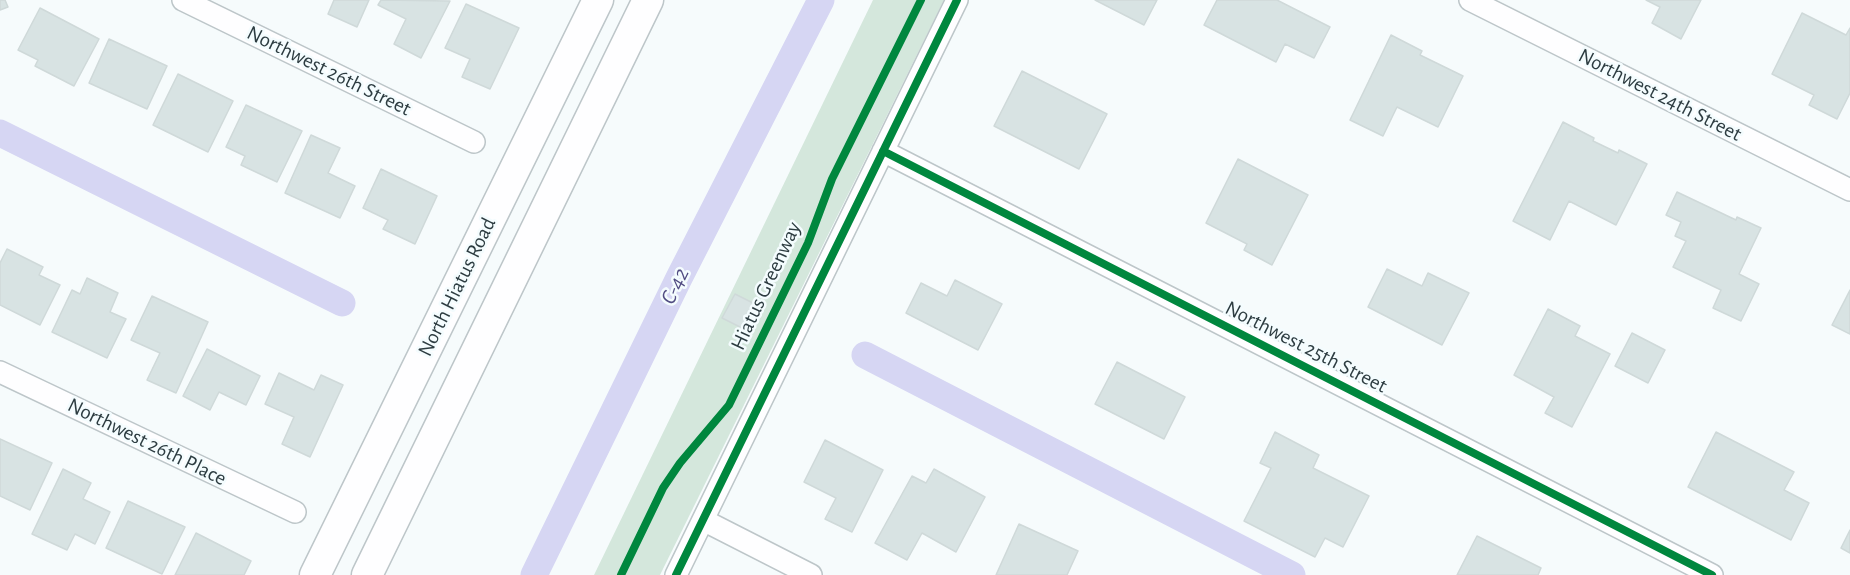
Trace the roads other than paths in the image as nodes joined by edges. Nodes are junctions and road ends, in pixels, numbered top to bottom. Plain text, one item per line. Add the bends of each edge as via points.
1 (183, 0) edge
2 (598, 0) edge
3 (648, 0) edge
4 (957, 0) edge
5 (1470, 0) edge
6 (474, 142) dead end
7 (883, 151) junction
8 (1850, 190) edge
9 (0, 372) edge
10 (295, 512) dead end
11 (703, 520) junction
12 (315, 575) edge
13 (367, 575) edge
14 (676, 575) edge
15 (811, 575) edge
16 (1712, 575) edge

1 - 6 street, Northwest 26th Street
2 - 12 main road, North Hiatus Road
3 - 13 main road
4 - 7 street
5 - 8 street, Northwest 24th Street
7 - 11 street
7 - 16 street, Northwest 25th Street
9 - 10 street, Northwest 26th Place
11 - 14 street
11 - 15 street

